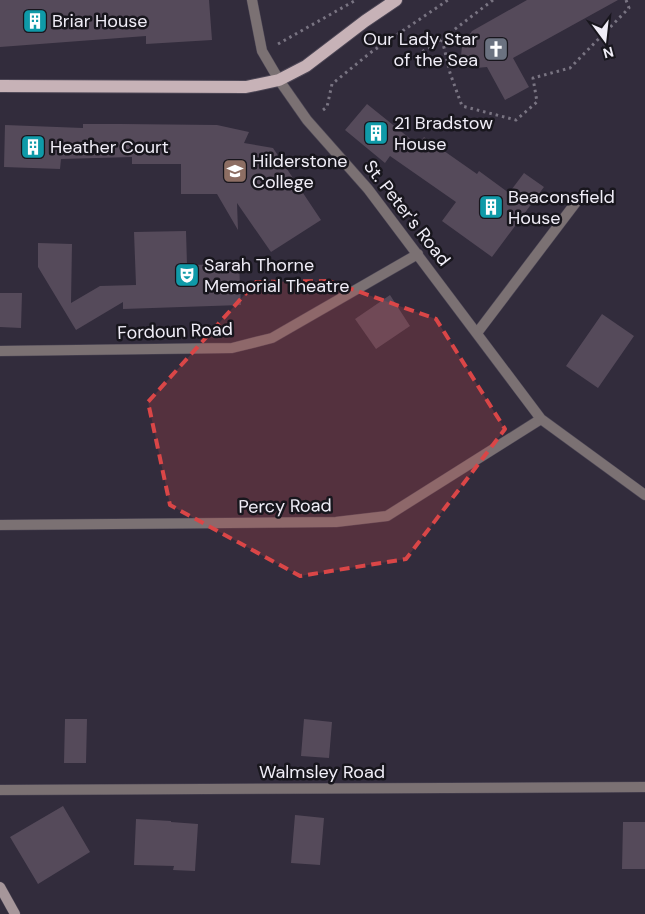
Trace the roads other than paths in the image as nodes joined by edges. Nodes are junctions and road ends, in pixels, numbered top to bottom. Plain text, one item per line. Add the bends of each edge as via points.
1 (252, 0) edge
2 (396, 0) edge
3 (279, 80) junction
4 (0, 86) edge
5 (580, 197) dead end
6 (418, 254) junction
7 (478, 333) junction
8 (0, 351) edge
9 (541, 419) junction
10 (645, 495) edge
11 (0, 525) edge
12 (645, 787) edge
13 (0, 790) edge
14 (0, 887) edge
15 (15, 914) edge

1 - 3 street, St. Peter's Road via 262,51
2 - 3 main road via 306,66
3 - 4 main road via 246,87
3 - 6 street, St. Peter's Road via 307,120 368,189
5 - 7 street
6 - 7 street, St. Peter's Road
6 - 8 street, Fordoun Road via 272,338 232,348
7 - 9 street, St. Peter's Road
9 - 10 street, St. Peter's Road
9 - 11 street, Percy Road via 387,516 336,522
12 - 13 street, Walmsley Road
14 - 15 main road

